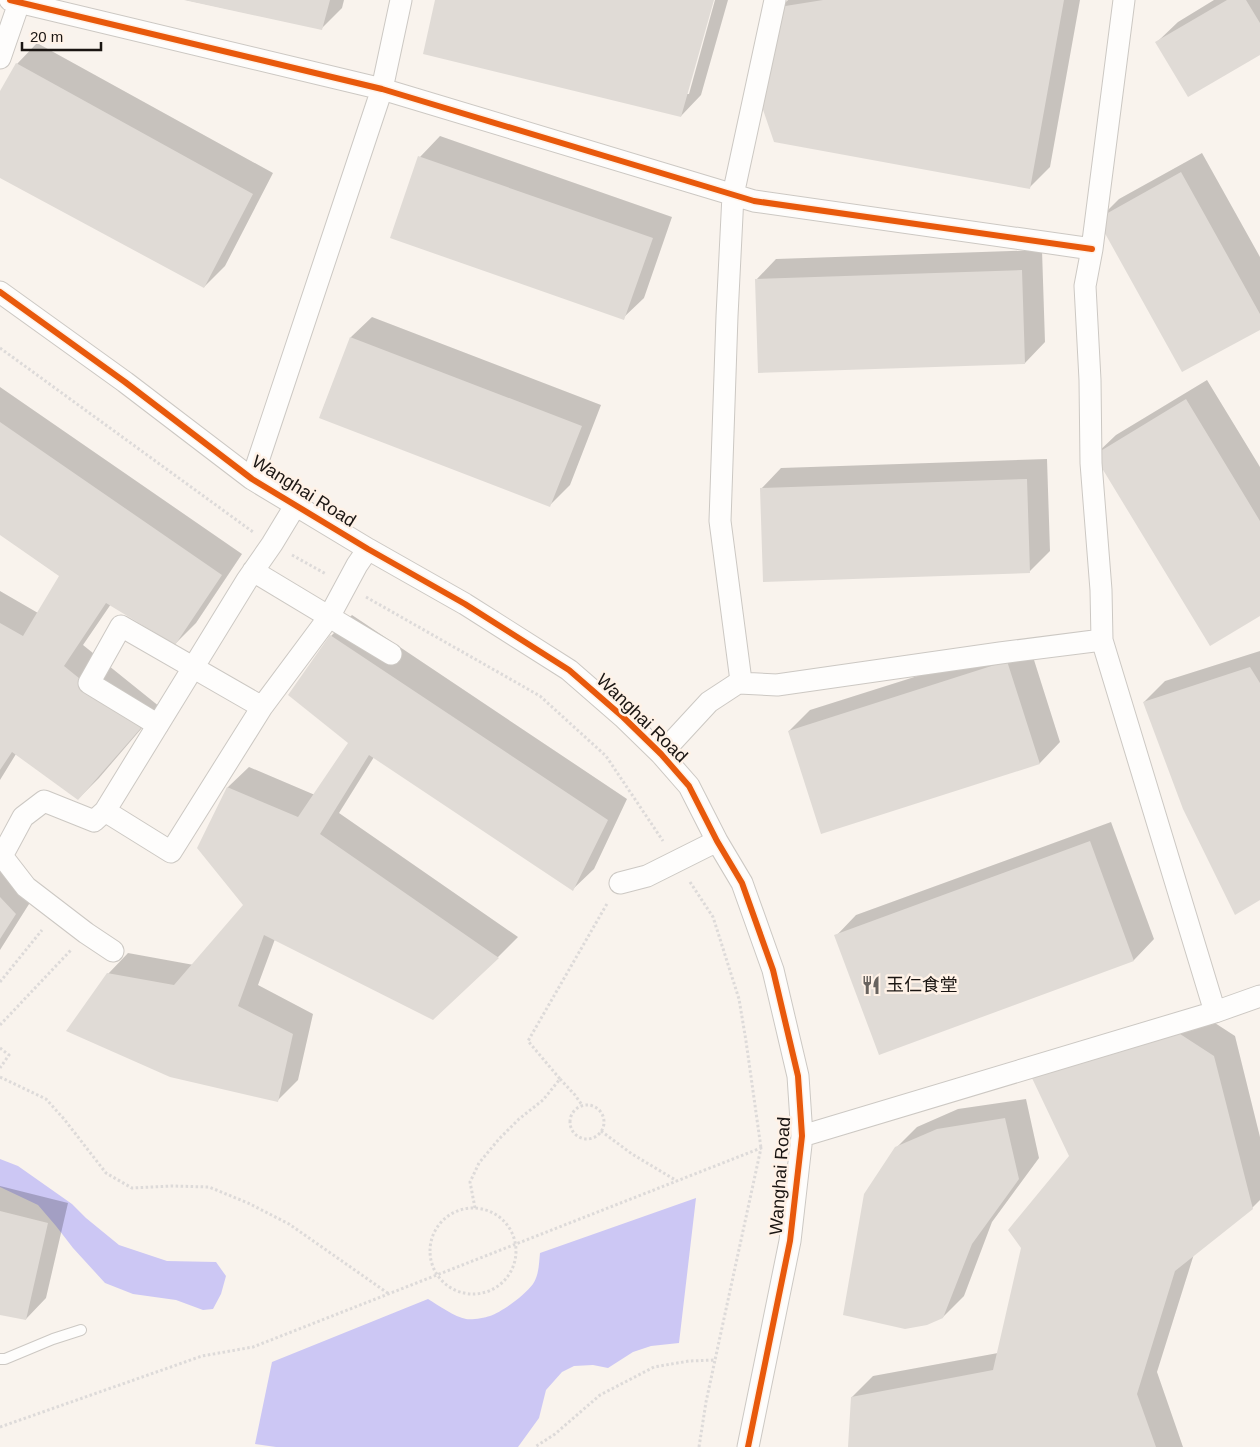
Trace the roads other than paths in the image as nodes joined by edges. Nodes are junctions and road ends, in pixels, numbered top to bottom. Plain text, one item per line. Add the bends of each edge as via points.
1 (402, 0) edge
2 (775, 0) edge
3 (1124, 0) edge
4 (16, 1) edge
5 (0, 58) edge
6 (382, 88) junction
7 (733, 195) junction
8 (1092, 249) junction
9 (0, 292) edge
10 (252, 479) junction
11 (295, 506) junction
12 (368, 549) junction
13 (253, 571) junction
14 (329, 617) junction
15 (1102, 640) junction
16 (390, 654) dead end
17 (193, 667) junction
18 (738, 683) junction
19 (262, 707) junction
20 (158, 725) junction
21 (662, 754) junction
22 (104, 811) junction
23 (717, 842) junction
24 (620, 884) road end
25 (113, 952) dead end
26 (1260, 996) edge
27 (1215, 1012) junction
28 (802, 1136) junction
29 (81, 1330) dead end
30 (0, 1358) edge
31 (748, 1447) edge

1 - 6 street
2 - 7 street
3 - 8 street
4 - 5 street
4 - 6 street
6 - 7 street
6 - 10 street
7 - 8 street via 754,201
7 - 18 street via 720,521 741,681
8 - 15 street via 1084,286
9 - 10 street, Wanghai Road
10 - 11 street, Wanghai Road
11 - 12 street, Wanghai Road
11 - 13 street
12 - 14 street
12 - 21 street, Wanghai Road via 465,604 569,670
13 - 14 street
13 - 17 street
14 - 16 street
14 - 19 street
15 - 18 street via 777,685
15 - 27 street
17 - 19 street
17 - 20 street
17 - 20 street via 121,626 89,683
18 - 21 street via 709,702
19 - 22 street via 171,852
20 - 22 street
21 - 23 street, Wanghai Road via 689,786
22 - 25 street via 94,821 44,801 23,817 2,856 26,886
23 - 24 street via 647,876
23 - 28 street, Wanghai Road via 742,883 773,970 798,1076
26 - 27 street
27 - 28 street
28 - 31 street, Wanghai Road via 790,1241
29 - 30 lane via 5,1359

